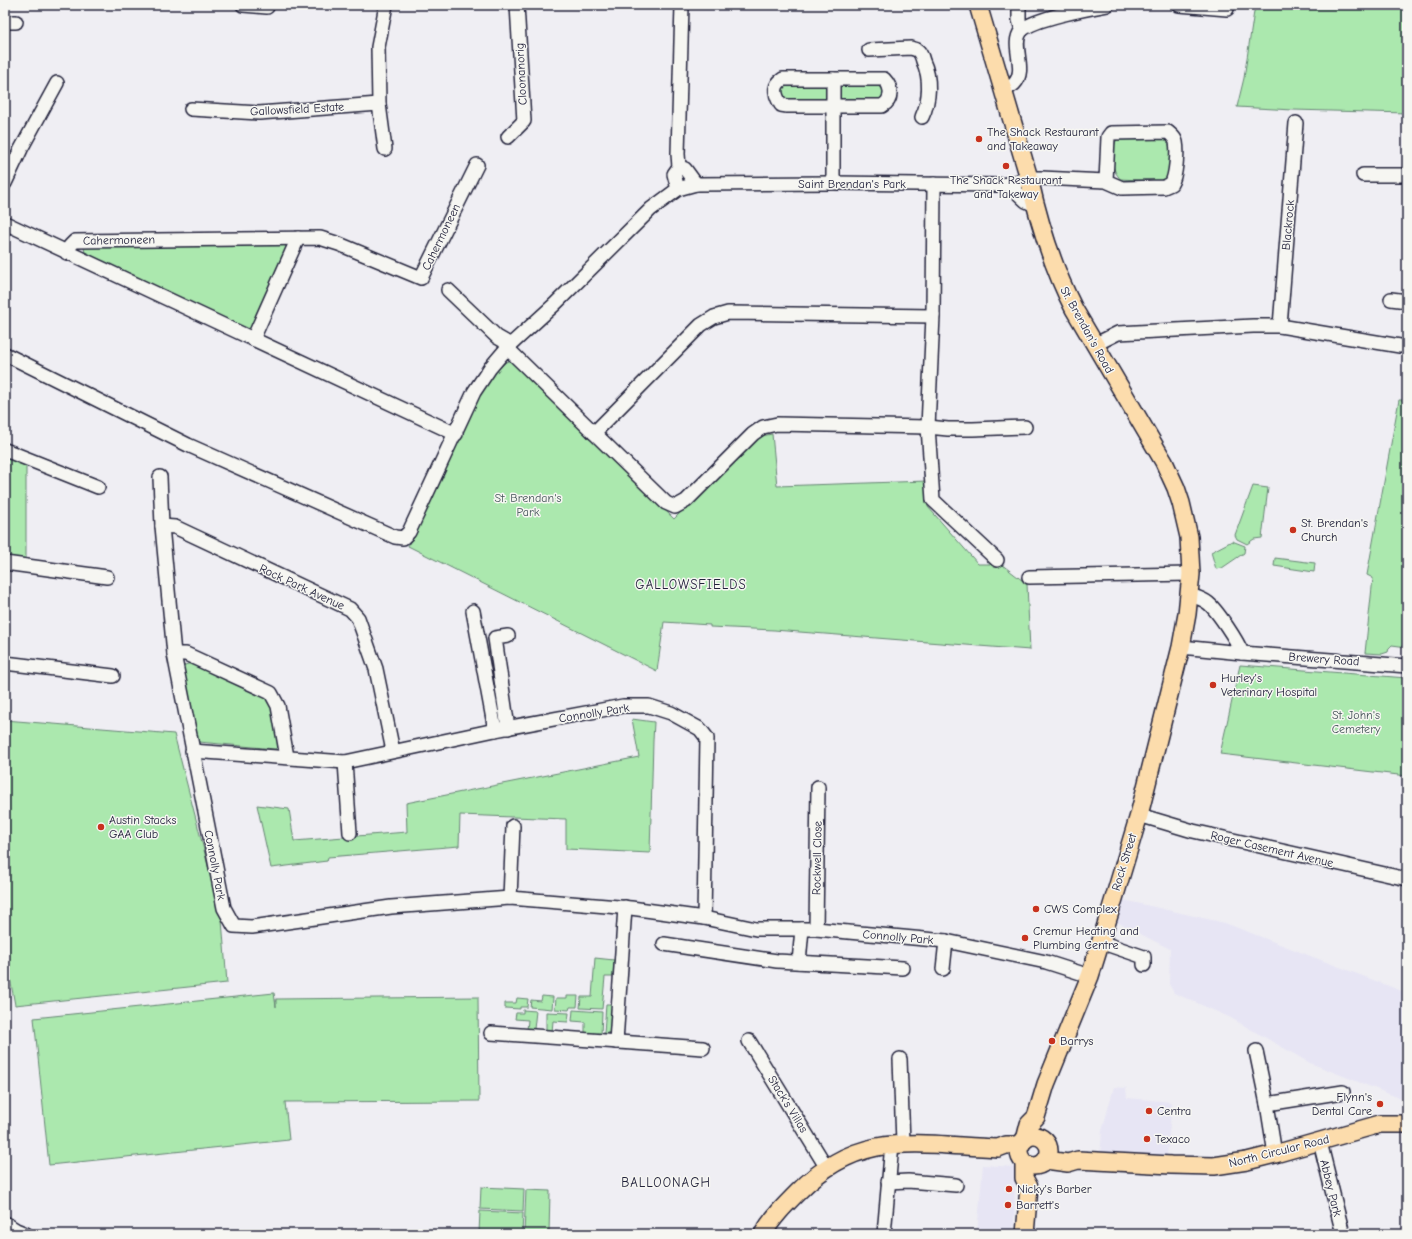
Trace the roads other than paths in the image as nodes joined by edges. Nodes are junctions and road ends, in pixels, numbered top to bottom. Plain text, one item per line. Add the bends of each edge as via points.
1 (243, 5) edge
2 (386, 5) edge
3 (517, 5) edge
4 (682, 5) edge
5 (978, 5) edge
6 (1018, 5) edge
7 (1107, 5) edge
8 (1181, 5) edge
9 (267, 7) dead end
10 (1227, 9) dead end
11 (1022, 30) junction
12 (870, 50) dead end
13 (833, 79) junction
14 (57, 83) dead end
15 (1003, 89) junction
16 (379, 104) junction
17 (833, 107) junction
18 (191, 109) dead end
19 (922, 117) dead end
20 (1296, 123) dead end
21 (508, 137) dead end
22 (385, 149) dead end
23 (477, 165) dead end
24 (679, 167) junction
25 (1363, 175) dead end
26 (1407, 175) edge
27 (1029, 178) junction
28 (1106, 181) junction
29 (5, 183) edge
30 (833, 183) junction
31 (696, 184) junction
32 (934, 184) junction
33 (1008, 184) junction
34 (678, 189) junction
35 (1035, 205) junction
36 (5, 223) edge
37 (298, 238) junction
38 (67, 253) junction
39 (448, 290) dead end
40 (1392, 299) dead end
41 (1407, 301) edge
42 (933, 316) junction
43 (1280, 326) junction
44 (253, 339) junction
45 (1094, 345) junction
46 (1400, 346) dead end
47 (509, 347) junction
48 (5, 354) edge
49 (928, 427) junction
50 (1025, 427) dead end
51 (594, 433) junction
52 (456, 434) junction
53 (5, 450) edge
54 (160, 477) dead end
55 (98, 487) dead end
56 (162, 526) junction
57 (997, 560) dead end
58 (5, 563) edge
59 (1191, 574) junction
60 (107, 577) dead end
61 (1029, 577) dead end
62 (1190, 595) junction
63 (473, 611) dead end
64 (508, 636) dead end
65 (1181, 647) junction
66 (1242, 653) junction
67 (174, 654) junction
68 (5, 663) edge
69 (1407, 666) edge
70 (114, 676) dead end
71 (508, 728) junction
72 (495, 730) junction
73 (393, 751) junction
74 (192, 752) junction
75 (287, 758) junction
76 (345, 762) junction
77 (818, 787) dead end
78 (1139, 815) junction
79 (513, 826) dead end
80 (350, 833) dead end
81 (1407, 878) edge
82 (510, 898) junction
83 (625, 907) junction
84 (704, 918) junction
85 (802, 929) junction
86 (816, 929) junction
87 (946, 941) junction
88 (1100, 942) junction
89 (664, 944) dead end
90 (799, 962) junction
91 (1144, 965) dead end
92 (903, 968) dead end
93 (943, 969) dead end
94 (1090, 976) junction
95 (491, 1033) dead end
96 (748, 1041) dead end
97 (616, 1042) junction
98 (703, 1048) dead end
99 (1256, 1051) dead end
100 (900, 1059) dead end
101 (1343, 1092) dead end
102 (1267, 1104) junction
103 (1407, 1124) edge
104 (1320, 1142) junction
105 (898, 1144) junction
106 (1033, 1152) junction
107 (1275, 1154) junction
108 (827, 1168) junction
109 (888, 1182) junction
110 (956, 1185) dead end
111 (5, 1223) edge
112 (26, 1234) edge
113 (763, 1234) edge
114 (884, 1234) edge
115 (1026, 1234) edge
116 (1343, 1234) edge

1 - 9 street
2 - 16 street via 378,46
3 - 21 street, Cloonanorig via 524,121
4 - 24 street
5 - 15 main road, St. Brendan's Road
6 - 11 street
7 - 11 street via 1084,8 1030,25
8 - 10 street
11 - 15 street via 1018,38 1020,75 1013,85
12 - 19 street via 917,50 926,67 928,84 927,102
13 - 17 street
13 - 17 street via 784,79 776,87 781,105
13 - 17 street via 884,79 888,83 890,99 882,106
14 - 29 street
15 - 27 main road, St. Brendan's Road
16 - 18 street, Gallowsfield Estate via 259,113
16 - 22 street
17 - 30 street
20 - 43 street, Blackrock
23 - 37 street, Cahermoneen via 421,278 339,244 320,238
24 - 31 street via 685,170
24 - 34 street via 674,174
25 - 26 street
27 - 28 street, Saint Brendan's Park
27 - 33 street, Saint Brendan's Park
27 - 35 main road, St. Brendan's Road
28 - 28 street via 1122,188 1164,187 1171,184 1175,177 1176,141 1173,136 1168,132 1111,133 1108,137
30 - 31 street, Saint Brendan's Park
30 - 32 street, Saint Brendan's Park
31 - 34 street, Saint Brendan's Park
32 - 33 street, Saint Brendan's Park
32 - 42 street
33 - 35 street via 1026,201
34 - 47 street, Saint Brendan's Park via 651,209
35 - 45 main road, St. Brendan's Road via 1063,287
36 - 38 street, Cahermoneen
37 - 38 street, Cahermoneen via 75,241
37 - 44 street
38 - 44 street, Cahermoneen
39 - 47 street
40 - 41 street
42 - 49 street
42 - 51 street via 728,313 714,317 701,325
43 - 45 street via 1232,326 1118,333
43 - 46 street
44 - 52 street, Cahermoneen
45 - 59 main road, St. Brendan's Road via 1164,462 1176,488 1188,527
47 - 51 street
47 - 52 street via 490,368 474,392
48 - 52 street via 188,445 395,537 403,538 409,532
49 - 50 street
49 - 51 street via 777,424 763,427 686,501 675,507 666,504
49 - 57 street via 933,500
53 - 55 street
54 - 56 street
56 - 67 street
56 - 73 street, Rock Park Avenue via 175,527 350,609 358,618 376,669
58 - 60 street
59 - 61 street
59 - 62 main road, St. Brendan's Road
62 - 65 main road, St. Brendan's Road
62 - 66 street via 1207,602 1214,609
63 - 72 street
64 - 71 street via 495,638
65 - 66 street, Brewery Road
65 - 78 main road, Rock Street
66 - 69 street, Brewery Road
67 - 74 street
67 - 75 street via 186,654 271,694 278,706
68 - 70 street
71 - 72 street, Connolly Park
71 - 84 street, Connolly Park via 623,706 649,706 671,713 700,729 707,738
72 - 73 street, Connolly Park
73 - 76 street, Connolly Park
74 - 75 street, Connolly Park
74 - 82 street, Connolly Park via 224,908 234,926 252,927 390,907
75 - 76 street, Connolly Park
76 - 80 street
77 - 86 street, Rockwell Close
78 - 81 street, Roger Casement Avenue via 1193,831
78 - 88 main road, Rock Street
79 - 82 street
82 - 83 street, Connolly Park
83 - 84 street, Connolly Park
83 - 97 street
84 - 85 street, Connolly Park via 756,929
85 - 86 street, Connolly Park
85 - 90 street
86 - 87 street, Connolly Park
87 - 93 street
87 - 94 street, Connolly Park via 1046,962
88 - 91 street via 1144,957
88 - 94 main road, Rock Street
89 - 90 street
90 - 92 street
94 - 106 main road, Rock Street via 1046,1084 1036,1117 1029,1124
95 - 97 street
96 - 108 street, Stack's Villas
97 - 98 street
99 - 102 street
100 - 105 street
101 - 102 street
102 - 107 street
103 - 104 main road, North Circular Road via 1380,1124
104 - 107 main road, North Circular Road
104 - 116 street, Abbey Park
105 - 106 main road, North Circular Road
105 - 108 main road, North Circular Road via 867,1149
105 - 109 street
106 - 107 main road, North Circular Road via 1069,1154 1078,1160 1171,1166 1214,1166
106 - 115 main road, Rock Street via 1024,1178 1029,1188
108 - 113 main road, North Circular Road via 805,1184
109 - 110 street
109 - 114 street
111 - 112 street

